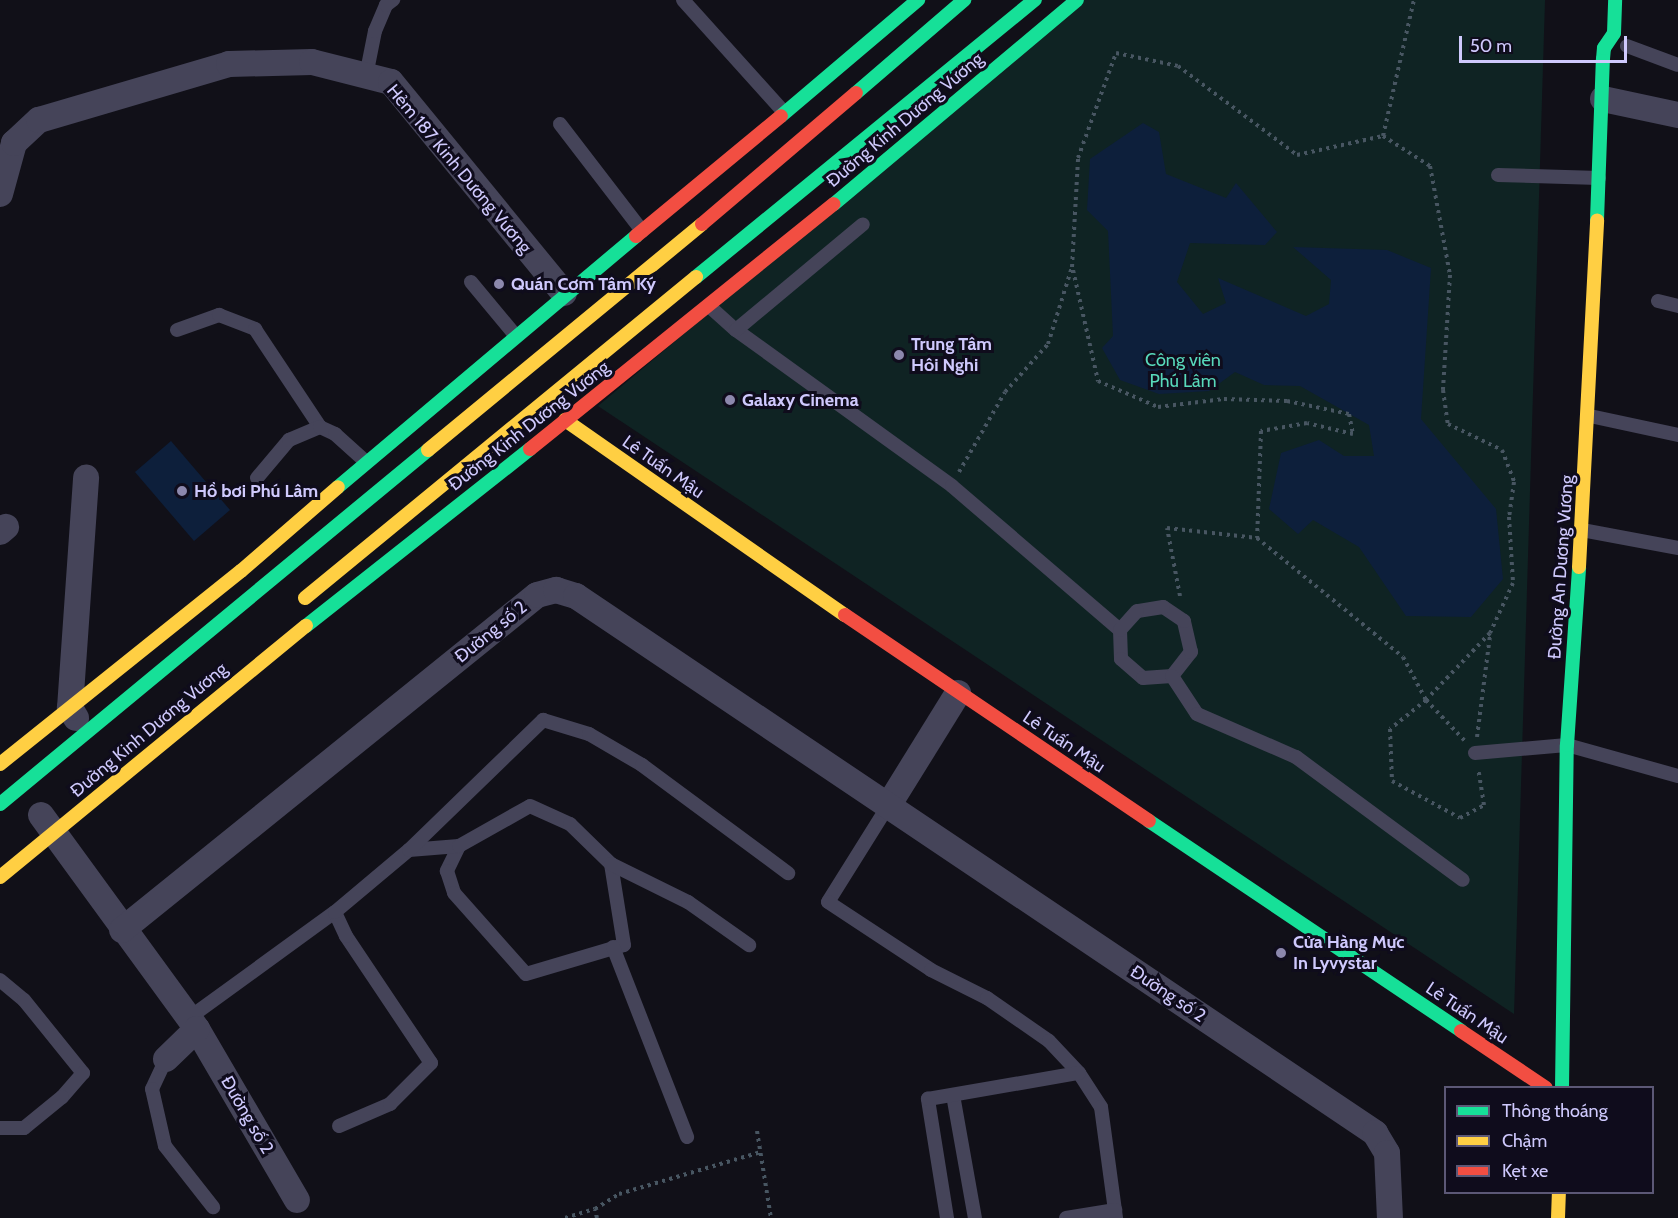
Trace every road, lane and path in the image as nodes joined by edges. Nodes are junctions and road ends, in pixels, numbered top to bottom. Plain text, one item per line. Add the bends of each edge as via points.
1 (393, 0) edge
2 (683, 0) edge
3 (918, 0) edge
4 (964, 0) edge
5 (1035, 0) edge
6 (1077, 0) edge
7 (1414, 0) edge
8 (1615, 0) edge
9 (1592, 32) dead end
10 (1627, 46) dead end
11 (1604, 48) junction
12 (1678, 65) edge
13 (366, 76) junction
14 (1603, 99) junction
15 (784, 112) junction
16 (1678, 115) edge
17 (560, 124) dead end
18 (1383, 136) junction
19 (1498, 175) dead end
20 (1601, 178) junction
21 (0, 194) edge
22 (863, 225) dead end
23 (642, 231) junction
24 (662, 254) junction
25 (1072, 267) junction
26 (471, 282) dead end
27 (689, 284) junction
28 (564, 293) junction
29 (1658, 300) dead end
30 (709, 306) junction
31 (1678, 306) edge
32 (177, 330) dead end
33 (736, 330) junction
34 (515, 335) junction
35 (542, 404) junction
36 (1590, 416) junction
37 (565, 420) junction
38 (320, 427) junction
39 (1678, 435) edge
40 (365, 461) junction
41 (86, 478) dead end
42 (257, 478) dead end
43 (952, 486) junction
44 (1582, 530) junction
45 (1257, 538) junction
46 (1678, 548) edge
47 (297, 604) dead end
48 (1184, 621) junction
49 (1120, 630) junction
50 (1490, 633) junction
51 (1172, 676) junction
52 (958, 693) junction
53 (1426, 700) junction
54 (70, 708) junction
55 (12, 729) dead end
56 (86, 733) junction
57 (23, 745) junction
58 (1567, 745) junction
59 (1475, 753) joint
60 (43, 769) junction
61 (7, 771) edge
62 (1678, 776) edge
63 (0, 804) edge
64 (888, 806) junction
65 (1460, 818) dead end
66 (44, 820) junction
67 (459, 846) junction
68 (409, 850) junction
69 (611, 864) junction
70 (788, 873) dead end
71 (0, 877) edge
72 (1463, 880) dead end
73 (335, 912) junction
74 (122, 930) junction
75 (749, 945) dead end
76 (613, 947) junction
77 (0, 980) edge
78 (193, 1024) junction
79 (166, 1059) joint
80 (1079, 1073) junction
81 (1543, 1086) edge
82 (1562, 1086) edge
83 (953, 1095) junction
84 (339, 1126) dead end
85 (0, 1128) edge
86 (757, 1131) dead end
87 (687, 1137) dead end
88 (761, 1152) junction
89 (1559, 1194) edge
90 (297, 1200) dead end
91 (213, 1207) dead end
92 (595, 1209) junction
93 (1116, 1214) edge
94 (565, 1218) edge
95 (597, 1218) edge
96 (771, 1218) edge
97 (946, 1218) edge
98 (975, 1218) edge
99 (1066, 1218) edge
100 (1390, 1218) edge
101 (1558, 1218) edge

1 - 13 lane via 386,5 375,31
2 - 15 lane
3 - 15 main road, Đường Kinh Dương Vương
4 - 24 main road, Đường Kinh Dương Vương
5 - 27 main road, Đường Kinh Dương Vương
6 - 30 main road, Đường Kinh Dương Vương
7 - 18 path
8 - 11 main road, Đường An Dương Vương via 1614,33
9 - 11 main road
10 - 12 lane
11 - 14 main road, Đường An Dương Vương
13 - 21 street, Hẻm 187 Kinh Dương Vương via 312,62 229,64 39,120 14,143
13 - 28 street, Hẻm 187 Kinh Dương Vương via 391,82
14 - 16 street
14 - 20 main road, Đường An Dương Vương
15 - 23 main road, Đường Kinh Dương Vương
17 - 23 lane
18 - 25 path via 1297,154 1178,66 1116,52 1078,158
18 - 50 path via 1430,166 1450,275 1443,390 1448,424 1502,450 1514,482 1509,518 1513,583
19 - 20 lane
20 - 36 main road, Đường An Dương Vương
22 - 33 lane
23 - 24 main road
23 - 28 main road, Đường Kinh Dương Vương
24 - 27 main road
24 - 56 main road, Đường Kinh Dương Vương
25 - 43 path via 1048,344 1005,392
25 - 45 path via 1098,381 1158,407 1224,399 1287,401 1348,414 1353,434 1307,423 1261,431
26 - 34 lane
27 - 30 main road
27 - 35 main road, Đường Kinh Dương Vương
28 - 34 main road, Đường Kinh Dương Vương
29 - 31 lane
30 - 33 lane
30 - 37 main road, Đường Kinh Dương Vương
32 - 38 lane via 219,315 255,329
33 - 43 lane
34 - 40 main road, Đường Kinh Dương Vương
35 - 37 main road, Lê Tuấn Mậu
35 - 47 main road, Đường Kinh Dương Vương
36 - 39 lane
36 - 44 main road, Đường An Dương Vương
37 - 52 main road, Lê Tuấn Mậu
37 - 66 main road, Đường Kinh Dương Vương via 261,661
38 - 40 lane via 335,434
38 - 42 lane via 289,440
40 - 54 main road, Đường Kinh Dương Vương via 241,571
41 - 54 street
43 - 49 lane
44 - 46 lane
44 - 58 main road, Đường An Dương Vương
45 - 48 path via 1167,528
45 - 53 path via 1403,657
48 - 49 lane via 1163,607 1137,611
48 - 51 lane via 1191,652
49 - 51 lane via 1121,659 1143,678
50 - 53 path
50 - 59 path
51 - 72 lane via 1197,714 1296,757
52 - 64 street
52 - 81 main road, Lê Tuấn Mậu
53 - 65 path via 1390,729 1392,781
54 - 56 street
54 - 57 main road, Đường Kinh Dương Vương
55 - 57 lane
56 - 60 main road, Đường Kinh Dương Vương
57 - 60 lane
57 - 61 main road, Đường Kinh Dương Vương
58 - 59 lane
58 - 62 lane
58 - 82 main road, Đường An Dương Vương
60 - 61 main road, Đường Kinh Dương Vương
61 - 63 main road, Đường Kinh Dương Vương
64 - 74 street, Đường số 2 via 576,596 556,590 537,595
64 - 80 lane via 828,902 931,970 987,998 1049,1041
64 - 100 street, Đường số 2 via 1375,1133 1387,1153
66 - 71 main road, Đường Kinh Dương Vương
66 - 74 street, Đường số 2
67 - 68 lane
67 - 69 lane via 530,806 570,824
67 - 76 lane via 447,871 454,893 526,974 565,966
68 - 70 lane via 543,720 589,734 642,765
68 - 73 lane
69 - 75 lane via 688,902
69 - 76 lane via 624,945
73 - 78 lane
73 - 84 lane via 346,936 431,1063 390,1104
74 - 78 street, Đường số 2
76 - 87 lane
77 - 85 lane via 24,1000 83,1073 62,1097 24,1128
78 - 79 street
78 - 90 street, Đường số 2
79 - 91 lane via 152,1089 165,1146
80 - 83 lane
80 - 93 lane via 1101,1107
83 - 97 lane via 928,1099
83 - 98 lane
86 - 88 path
88 - 92 path via 619,1194
88 - 96 path
89 - 101 main road
92 - 94 path
92 - 95 path
93 - 99 lane

